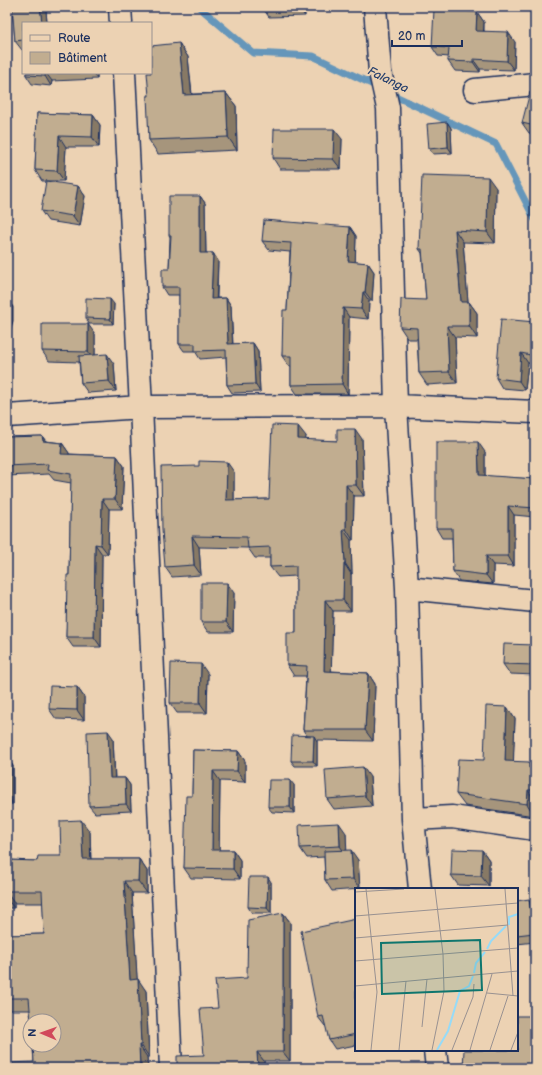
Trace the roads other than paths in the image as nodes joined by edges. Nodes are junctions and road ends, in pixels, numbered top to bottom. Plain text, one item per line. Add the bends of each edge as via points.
1 (120, 7) edge
2 (376, 7) edge
3 (121, 22) edge
4 (124, 74) edge
5 (535, 84) edge
6 (475, 90) dead end
7 (396, 406) junction
8 (141, 408) junction
9 (535, 412) edge
10 (7, 416) edge
11 (407, 588) junction
12 (535, 601) edge
13 (413, 820) junction
14 (535, 829) edge
15 (420, 888) edge
16 (435, 1051) edge
17 (171, 1068) edge
18 (436, 1068) edge

1 - 3 street
2 - 7 street via 380,72 388,108
4 - 8 street
5 - 6 street
7 - 8 street
7 - 9 street
7 - 11 street
8 - 10 street
8 - 17 street
11 - 12 street
11 - 13 street
13 - 14 street via 452,817
13 - 15 street
16 - 18 street

